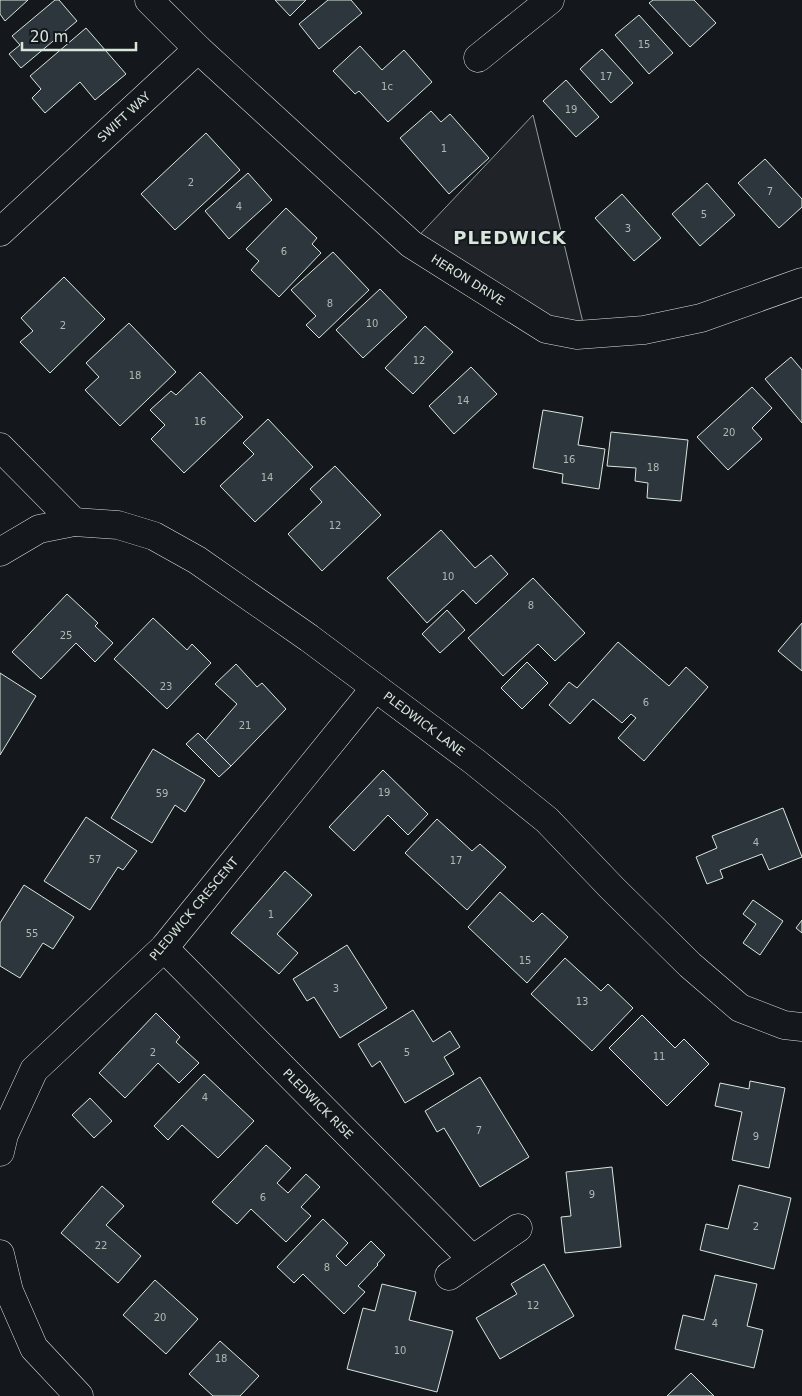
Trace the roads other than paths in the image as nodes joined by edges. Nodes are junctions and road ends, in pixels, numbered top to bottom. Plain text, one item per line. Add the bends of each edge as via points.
1 (149, 0) edge
2 (532, 5) edge
3 (198, 49) junction
4 (478, 58) dead end
5 (0, 232) edge
6 (802, 282) edge
7 (0, 447) edge
8 (74, 522) junction
9 (0, 552) edge
10 (375, 688) junction
11 (164, 948) junction
12 (802, 1027) edge
13 (1, 1141) edge
14 (518, 1228) dead end
15 (0, 1254) edge
16 (472, 1259) junction
17 (449, 1276) dead end
18 (79, 1396) edge

1 - 3 street
2 - 4 street
3 - 5 street, SWIFT WAY
3 - 6 street, HERON DRIVE via 411,244 546,329 577,335 644,330 701,318
7 - 8 street
8 - 9 street, PLEDWICK LANE via 39,529
8 - 10 street, PLEDWICK LANE via 118,525 154,536 197,560
10 - 11 street, PLEDWICK CRESCENT
10 - 12 street, PLEDWICK LANE via 548,820 690,965 740,1008 784,1025
11 - 13 street, PLEDWICK CRESCENT via 34,1070
11 - 16 street, PLEDWICK RISE
14 - 16 street
15 - 18 street via 8,1291 34,1348
16 - 17 street

